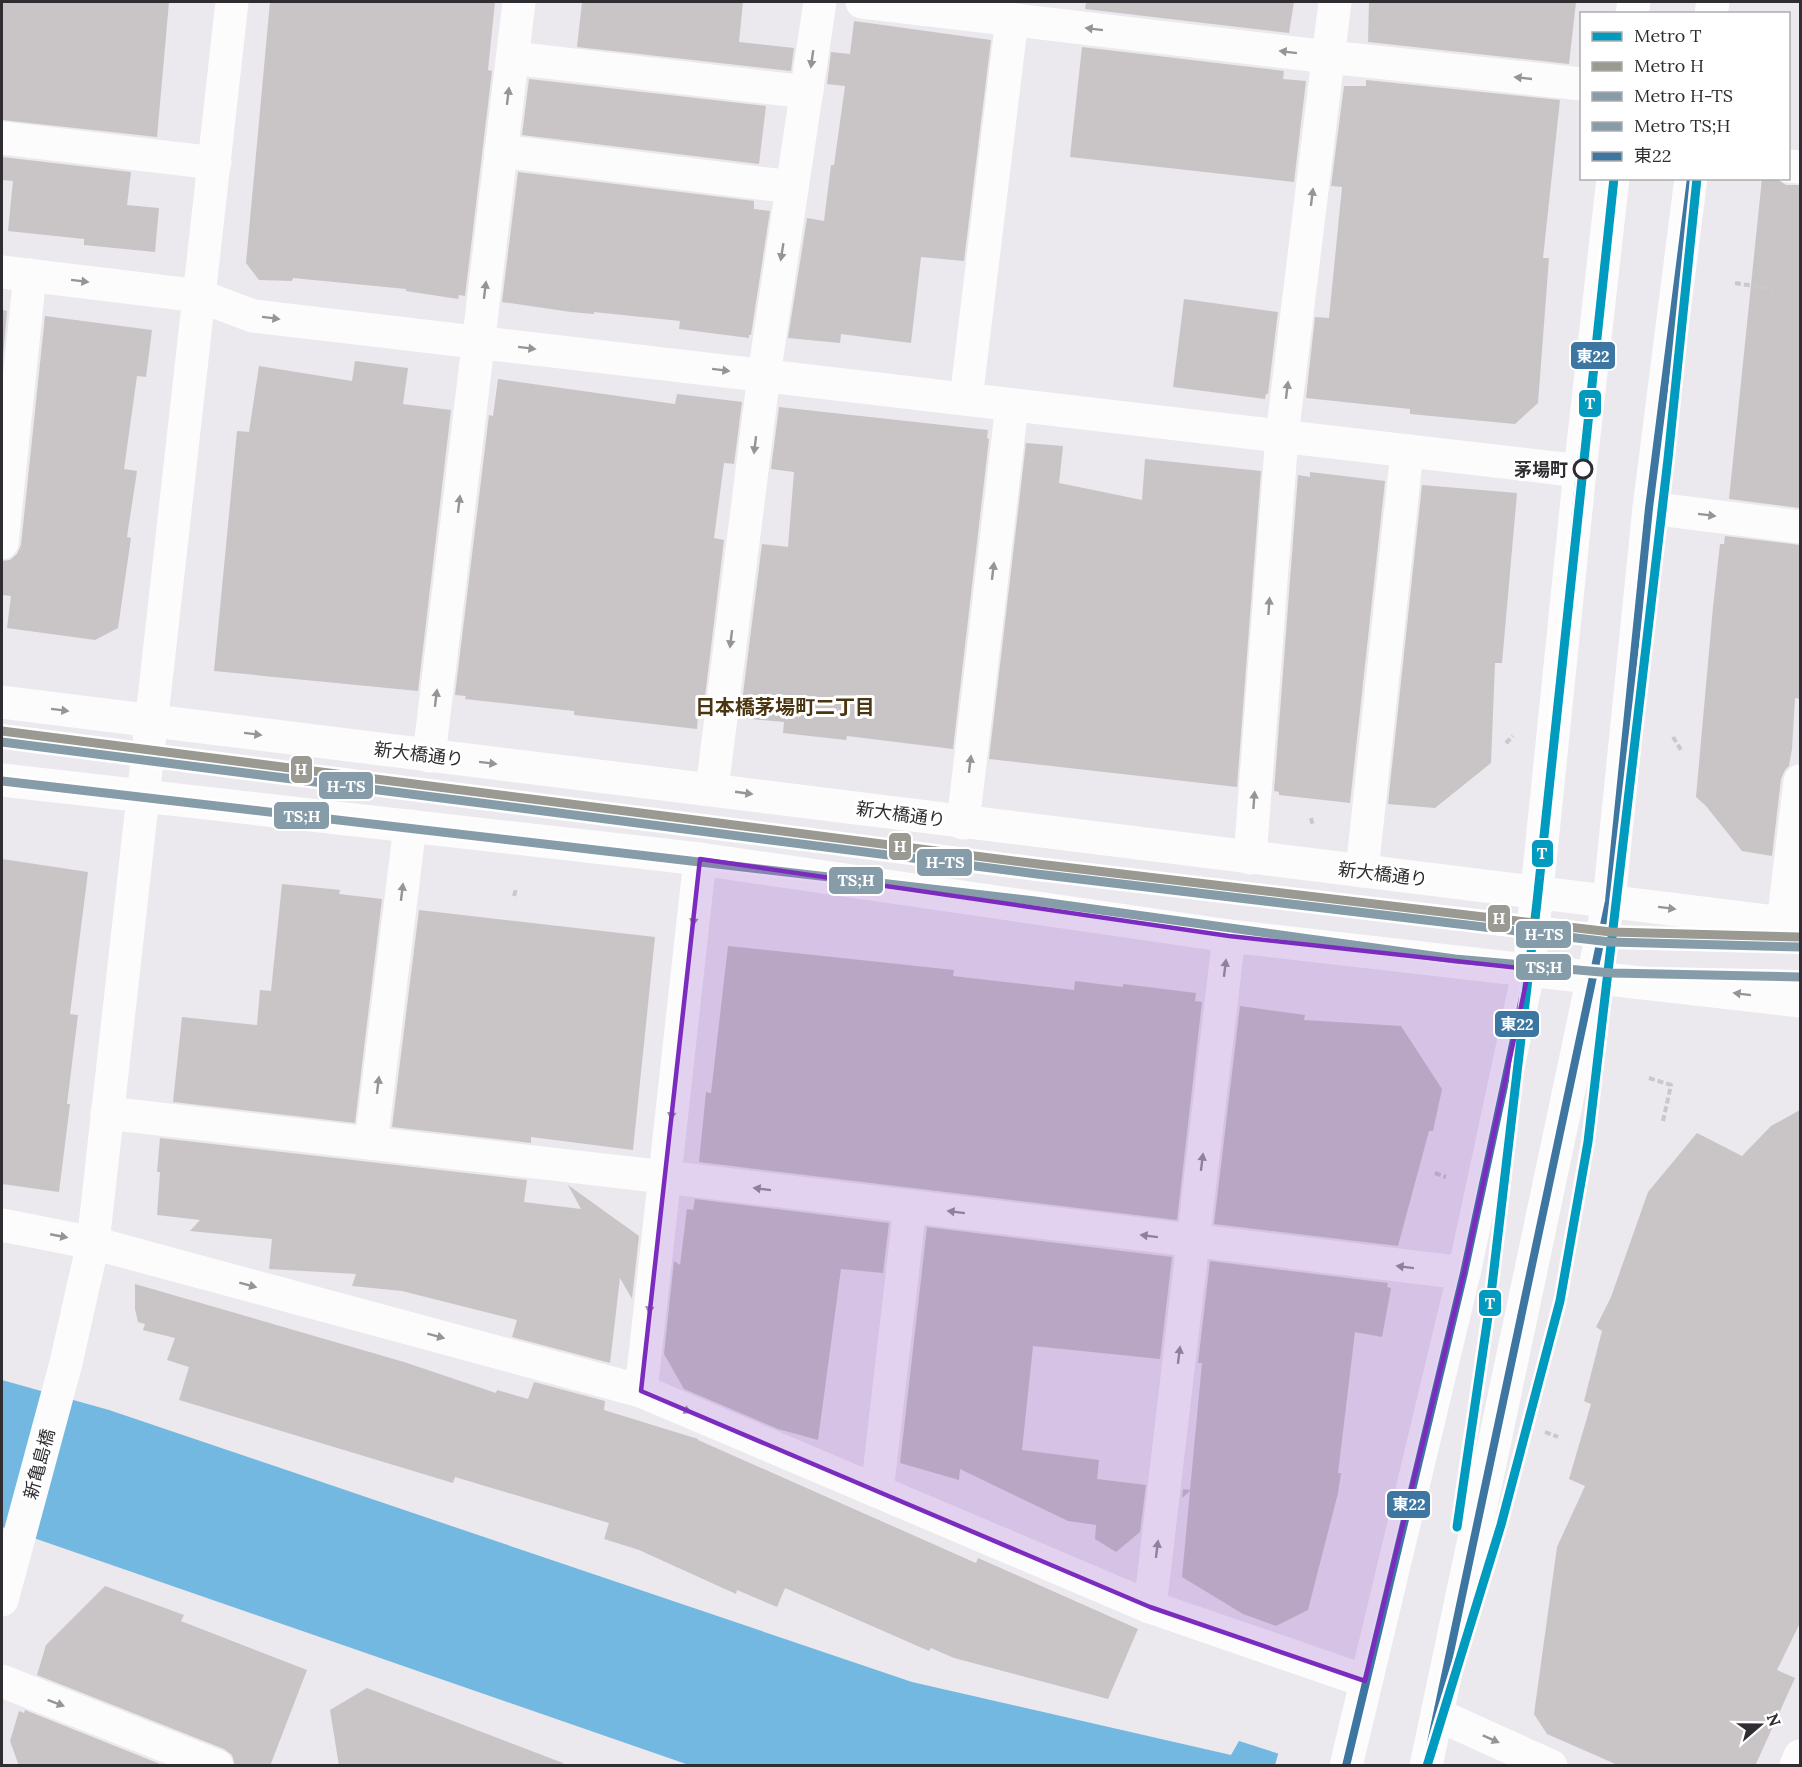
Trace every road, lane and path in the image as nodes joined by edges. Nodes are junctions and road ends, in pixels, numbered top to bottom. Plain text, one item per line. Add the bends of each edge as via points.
1 (232, 2) edge
2 (519, 2) edge
3 (820, 2) edge
4 (862, 2) edge
5 (1335, 2) edge
6 (1052, 13) edge
7 (1012, 19) junction
8 (1329, 57) junction
9 (513, 58) junction
10 (1580, 84) edge
11 (807, 92) junction
12 (2, 138) edge
13 (501, 151) junction
14 (215, 163) junction
15 (1613, 180) edge
16 (1691, 180) edge
17 (792, 187) junction
18 (16, 274) edge
19 (1735, 283) dead end
20 (1773, 289) dead end
21 (200, 296) junction
22 (479, 342) junction
23 (764, 375) junction
24 (966, 399) junction
25 (1012, 405) junction
26 (1282, 436) junction
27 (1407, 451) junction
28 (1580, 471) junction
29 (1649, 508) junction
30 (1800, 526) edge
31 (2, 543) edge
32 (2, 702) edge
33 (151, 721) junction
34 (1673, 737) dead end
35 (1681, 750) dead end
36 (429, 756) junction
37 (2, 780) edge
38 (1800, 781) edge
39 (712, 789) junction
40 (142, 796) junction
41 (963, 822) junction
42 (410, 826) junction
43 (1250, 858) junction
44 (700, 859) junction
45 (1362, 871) junction
46 (516, 889) dead end
47 (1538, 892) junction
48 (514, 896) dead end
49 (1609, 901) junction
50 (1792, 924) edge
51 (1229, 936) junction
52 (1529, 969) junction
53 (1594, 976) junction
54 (1800, 1001) edge
55 (1649, 1078) dead end
56 (107, 1113) junction
57 (1663, 1121) dead end
58 (371, 1143) junction
59 (1435, 1173) dead end
60 (665, 1177) junction
61 (1446, 1177) dead end
62 (910, 1207) junction
63 (2, 1225) edge
64 (1192, 1241) junction
65 (93, 1243) junction
66 (1464, 1273) junction
67 (641, 1391) junction
68 (1545, 1432) dead end
69 (1558, 1437) dead end
70 (877, 1491) junction
71 (2, 1600) edge
72 (1150, 1607) junction
73 (2, 1681) edge
74 (1365, 1681) junction
75 (1438, 1715) junction
76 (1800, 1756) edge
77 (1428, 1757) edge
78 (217, 1766) edge
79 (1346, 1766) edge
80 (1551, 1766) edge
81 (1796, 1766) edge

1 - 14 street, 新亀島橋
2 - 9 street
3 -> 11 street
4 - 7 street
5 - 8 street
6 - 7 street
8 -> 6 street
7 - 24 street
10 -> 8 street
26 -> 8 street
9 - 11 street
13 -> 9 street
11 - 17 street
12 - 14 street
13 - 17 street
22 -> 13 street
14 - 21 street, 新亀島橋
15 - 28 street
16 - 29 street
17 -> 23 street
18 -> 21 street
18 - 31 street
19 - 20 path
21 -> 22 street via 253,316
21 - 33 street, 新亀島橋
22 -> 23 street
36 -> 22 street
23 - 24 street
23 -> 39 street
24 - 25 street
25 - 26 street
41 -> 25 street
26 - 27 street
43 -> 26 street
27 - 28 street
27 - 45 street
28 - 47 street
29 -> 30 street
29 - 49 street
32 -> 33 street, 新大橋通り
33 -> 36 street, 新大橋通り
33 - 40 street, 新亀島橋
34 - 35 path
36 -> 39 street, 新大橋通り
37 - 40 street
38 - 50 street
39 -> 41 street, 新大橋通り
40 - 42 street
40 - 56 street, 新亀島橋
41 - 43 street, 新大橋通り
42 - 44 street
58 -> 42 street
43 - 45 street, 新大橋通り
44 - 51 street
44 -> 60 street
45 - 47 street, 新大橋通り
46 - 48 path
47 - 49 street, 新大橋通り
47 - 52 street
49 -> 50 street, 新大橋通り
49 - 53 street
51 - 52 street
64 -> 51 street
52 - 53 street
52 - 66 street
54 -> 53 street
53 - 75 street
55 - 57 path via 1671,1085
56 - 58 street
56 - 65 street, 新亀島橋
58 - 60 street
59 - 61 path
62 -> 60 street
60 -> 67 street
64 -> 62 street
62 - 70 street
63 -> 65 street
66 -> 64 street
72 -> 64 street
65 -> 67 street
65 - 71 street, 新亀島橋 via 66,1363
66 - 74 street
67 -> 70 street
68 - 69 path
70 - 72 street
72 - 74 street
73 -> 78 street
74 - 79 street
75 - 77 street
75 -> 80 street
76 - 81 street

